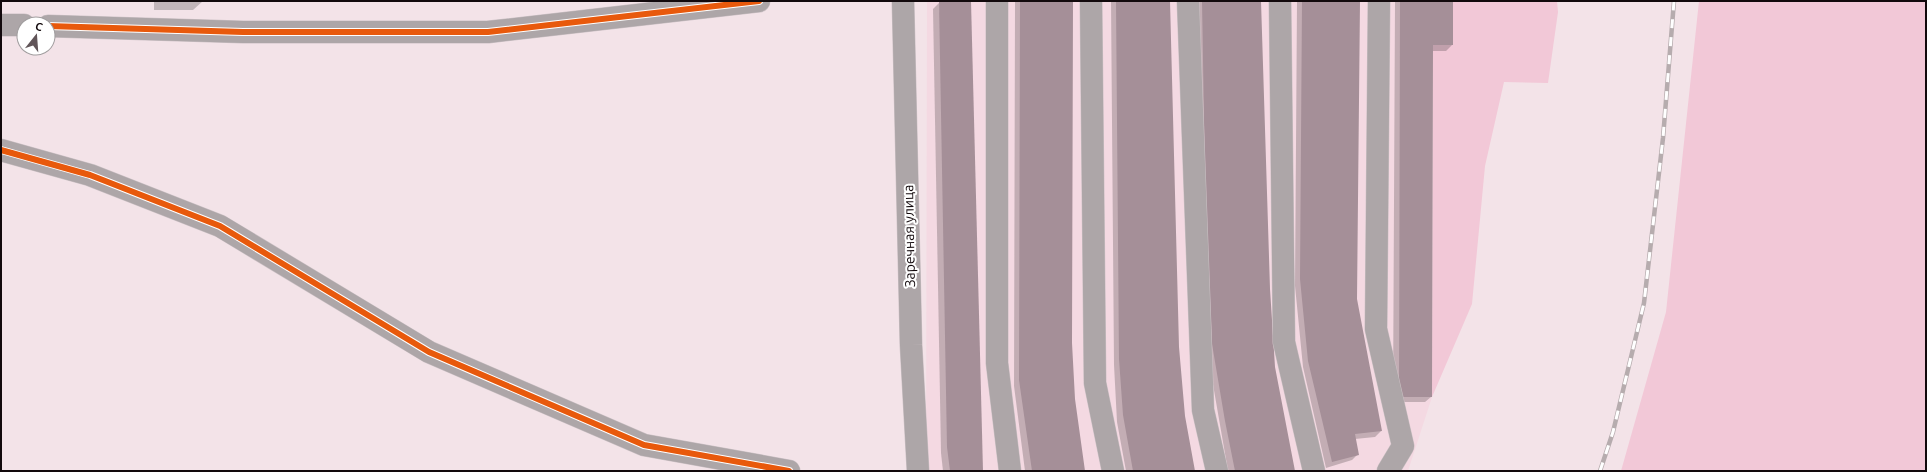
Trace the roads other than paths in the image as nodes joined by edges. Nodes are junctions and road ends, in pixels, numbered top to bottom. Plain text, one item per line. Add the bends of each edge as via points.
1 (759, 1) edge
2 (903, 1) edge
3 (997, 1) edge
4 (1091, 1) edge
5 (1188, 1) edge
6 (1280, 1) edge
7 (1379, 1) edge
8 (1, 25) edge
9 (16, 25) edge
10 (56, 26) edge
11 (1, 150) edge
12 (789, 471) edge
13 (918, 471) edge
14 (1010, 471) edge
15 (1113, 471) edge
16 (1217, 471) edge
17 (1314, 471) edge
18 (1388, 471) edge

1 - 10 street via 488,32 243,32
2 - 13 street, Заречная улица via 911,345
3 - 14 street via 997,363
4 - 15 street via 1095,383
5 - 16 street via 1203,410
6 - 17 street via 1284,342
7 - 18 street via 1376,329 1403,446
8 - 9 street
11 - 12 street via 90,175 220,226 428,352 644,445

